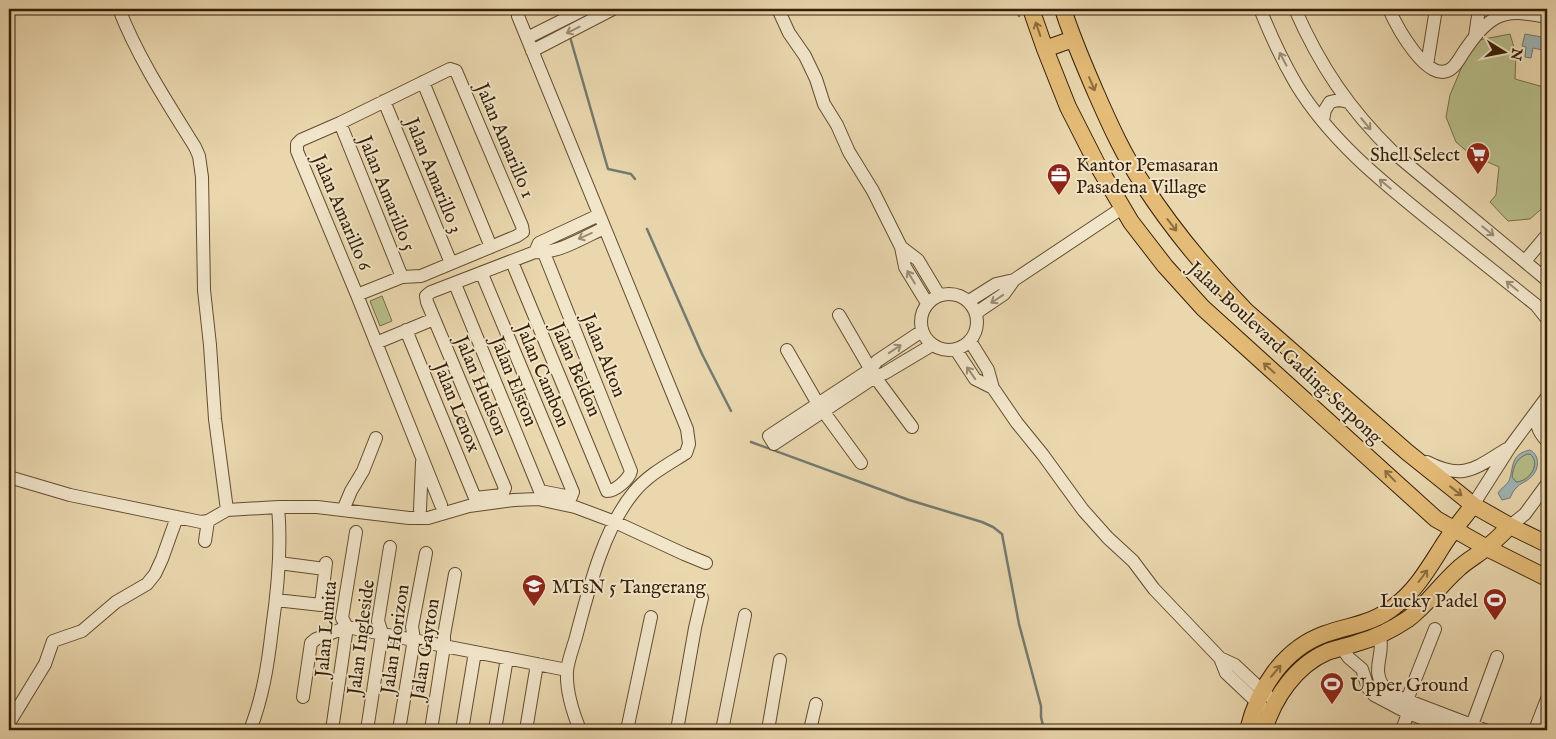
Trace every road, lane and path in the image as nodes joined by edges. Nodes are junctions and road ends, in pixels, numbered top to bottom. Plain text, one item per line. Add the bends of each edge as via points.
1 (118, 9) edge
2 (584, 9) edge
3 (613, 9) edge
4 (778, 9) edge
5 (1031, 9) edge
6 (1063, 9) edge
7 (1260, 9) edge
8 (1295, 9) edge
9 (1436, 9) edge
10 (1479, 9) edge
11 (1519, 11) edge
12 (1392, 12) edge
13 (518, 16) dead end
14 (1547, 17) edge
15 (1475, 36) junction
16 (527, 38) junction
17 (1073, 40) junction
18 (1045, 49) junction
19 (532, 51) junction
20 (1427, 65) junction
21 (422, 82) junction
22 (384, 101) junction
23 (1348, 102) junction
24 (1323, 120) junction
25 (340, 123) junction
26 (1122, 208) junction
27 (599, 216) junction
28 (604, 228) junction
29 (1547, 235) edge
30 (491, 247) junction
31 (901, 247) junction
32 (539, 253) junction
33 (1525, 261) junction
34 (451, 263) junction
35 (504, 265) junction
36 (482, 274) junction
37 (402, 277) junction
38 (1014, 280) junction
39 (1547, 280) edge
40 (455, 284) junction
41 (1225, 290) junction
42 (357, 294) junction
43 (939, 295) junction
44 (969, 301) junction
45 (927, 303) junction
46 (1203, 308) junction
47 (1246, 311) junction
48 (976, 313) junction
49 (839, 315) dead end
50 (434, 319) junction
51 (1547, 319) edge
52 (406, 330) junction
53 (922, 331) junction
54 (1229, 331) junction
55 (970, 341) junction
56 (376, 343) junction
57 (932, 345) junction
58 (787, 350) dead end
59 (956, 350) junction
60 (873, 373) junction
61 (993, 388) junction
62 (1547, 397) edge
63 (821, 408) junction
64 (1537, 411) junction
65 (912, 427) dead end
66 (376, 438) dead end
67 (771, 440) dead end
68 (1547, 441) edge
69 (1510, 447) junction
70 (1407, 452) junction
71 (422, 457) junction
72 (861, 463) dead end
73 (9, 478) edge
74 (1547, 484) edge
75 (540, 491) joint
76 (607, 491) joint
77 (476, 498) joint
78 (441, 505) dead end
79 (1473, 505) junction
80 (278, 507) junction
81 (227, 510) junction
82 (343, 510) junction
83 (420, 510) dead end
84 (177, 517) junction
85 (208, 521) junction
86 (616, 522) junction
87 (1510, 526) junction
88 (1454, 529) junction
89 (356, 532) dead end
90 (205, 541) dead end
91 (1547, 544) edge
92 (390, 547) dead end
93 (1487, 548) junction
94 (426, 553) dead end
95 (279, 563) junction
96 (706, 563) dead end
97 (455, 574) dead end
98 (1547, 578) edge
99 (702, 598) dead end
100 (276, 600) junction
101 (745, 615) dead end
102 (651, 616) dead end
103 (1372, 621) junction
104 (347, 627) junction
105 (1435, 629) dead end
106 (382, 633) junction
107 (1380, 636) junction
108 (414, 639) junction
109 (444, 646) junction
110 (1341, 647) junction
111 (474, 652) junction
112 (1497, 657) dead end
113 (508, 658) junction
114 (780, 660) dead end
115 (537, 664) junction
116 (1377, 666) junction
117 (1362, 669) junction
118 (567, 670) junction
119 (303, 697) dead end
120 (1259, 697) junction
121 (1547, 699) edge
122 (816, 704) dead end
123 (1408, 706) junction
124 (1273, 707) junction
125 (9, 723) edge
126 (1472, 725) junction
127 (250, 730) edge
128 (332, 730) edge
129 (367, 730) edge
130 (399, 730) edge
131 (431, 730) edge
132 (462, 730) edge
133 (495, 730) edge
134 (526, 730) edge
135 (580, 730) edge
136 (627, 730) edge
137 (677, 730) edge
138 (722, 730) edge
139 (768, 730) edge
140 (810, 730) edge
141 (1248, 730) edge
142 (1264, 730) edge
143 (1402, 730) edge
144 (1453, 730) edge
145 (1486, 730) edge
146 (1535, 730) edge

1 - 81 street via 149,73 199,156 204,290
2 - 16 street
3 -> 19 street
4 - 31 street via 805,56 824,104
18 -> 5 main road, Jalan Boulevard Gading Serpong
6 - 17 main road, Jalan Boulevard Gading Serpong
24 -> 7 street via 1297,85
8 - 23 street via 1327,73
9 - 20 street
10 - 15 street
11 - 14 street
11 - 15 street via 1494,19
12 - 20 street via 1409,45
13 - 16 street
15 - 20 street via 1454,67 1436,72
16 - 19 street
17 - 18 main road
17 -> 41 main road, Jalan Boulevard Gading Serpong via 1115,136 1142,183 1171,225
18 - 26 main road, Jalan Boulevard Gading Serpong via 1068,107
19 - 27 street
21 - 22 street
21 - 30 street, Jalan Beldon
21 - 30 street, Jalan Amarillo 1 via 450,70 458,74 522,226 521,234
22 - 25 street
22 - 34 street, Jalan Amarillo 3
23 - 24 street via 1330,102
23 -> 33 street via 1394,153
51 -> 24 street via 1536,305 1377,178
25 - 37 street, Jalan Amarillo 5
25 - 42 street, Jalan Amarillo 6 via 301,140 297,151
26 - 38 street
26 - 46 main road, Jalan Boulevard Gading Serpong via 1165,266
27 - 28 street
27 - 32 street via 539,243
28 -> 32 street
28 - 86 street via 686,429 689,444 686,453 655,472 634,493
29 - 33 street
30 - 34 street
30 - 35 street, Jalan Beldon
31 - 43 street via 918,260
45 -> 31 street via 905,267
32 - 35 street
32 - 76 street, Jalan Alton via 631,471 629,477 612,491
33 - 39 street
34 - 37 street via 421,276
35 - 36 street
35 - 76 street, Jalan Beldon
36 - 40 street
36 - 75 street, Jalan Cambon via 572,492 568,497
37 - 42 street
38 - 44 street via 996,284
38 -> 48 street via 1004,294
40 - 50 street, Jalan Hudson via 426,296
40 - 75 street, Jalan Elston
41 - 46 main road via 1216,307
41 - 47 main road, Jalan Boulevard Gading Serpong
42 - 56 street, Jalan Amarillo 6
43 - 44 street via 955,294
43 - 45 street
44 - 48 street
45 - 53 street via 920,322
46 - 54 main road, Jalan Boulevard Gading Serpong
47 - 54 main road via 1234,314
47 - 70 main road, Jalan Boulevard Gading Serpong
48 - 55 street via 978,321
49 - 60 street
50 - 52 street
50 - 77 street, Jalan Hudson via 506,488 502,495
52 - 56 street
52 - 77 street, Jalan Lenox
53 - 57 street
60 -> 53 street via 877,362
88 -> 54 main road, Jalan Boulevard Gading Serpong via 1436,519
55 - 59 street
55 - 61 street via 988,370
56 - 71 street, Jalan Amarillo 6
57 - 59 street
57 - 60 street via 886,373
58 - 63 street
61 -> 59 street via 975,379
60 - 63 street
60 - 65 street
61 - 120 street via 1083,510 1220,658 1226,673
62 - 64 street
63 - 67 street
63 - 72 street
64 - 68 street via 1536,423
64 - 69 street
66 - 82 street
69 - 70 street via 1466,472 1442,470
69 - 79 street
70 -> 79 main road, Jalan Boulevard Gading Serpong
71 - 78 street, Jalan Amarillo 6
71 - 83 street
73 - 84 street via 70,495
74 - 87 street via 1525,514
79 - 87 main road, Jalan Boulevard Gading Serpong
79 - 88 main road
80 - 81 street
80 - 82 street
80 - 95 street
81 - 85 street
82 - 86 street via 428,518 469,506 538,499 575,507
84 - 85 street
84 - 125 street via 162,559 147,584 116,602 82,631 53,641 44,664
85 - 90 street
86 - 96 street
86 - 118 street via 604,546 585,603
87 - 91 main road, Jalan Boulevard Gading Serpong
87 - 93 main road
88 - 93 main road, Jalan Boulevard Gading Serpong
103 -> 88 main road via 1410,594
89 - 104 street, Jalan Lunita via 342,618
92 - 106 street, Jalan Ingleside via 378,621
93 - 98 main road, Jalan Boulevard Gading Serpong
93 - 107 main road via 1457,570 1409,618
94 - 108 street, Jalan Horizon via 412,627
95 - 100 street
95 - 100 street via 325,566 321,605
97 - 109 street, Jalan Gayton
99 - 137 street
100 - 127 street via 266,678
101 - 138 street
102 - 136 street
103 - 107 main road
120 -> 103 main road via 1264,685 1285,660 1313,640
104 - 106 street
104 - 119 street via 311,643
104 - 128 street, Jalan Lunita
105 - 123 street
106 - 108 street
106 - 129 street, Jalan Ingleside
107 - 110 main road
107 - 116 street via 1382,646
108 - 109 street
108 - 130 street, Jalan Horizon
109 - 111 street
109 - 131 street, Jalan Gayton
110 - 117 street
110 - 124 main road via 1326,652 1299,671
111 - 113 street
111 - 132 street
112 - 126 street
113 - 115 street
113 - 133 street
114 - 139 street
115 - 118 street
115 - 134 street
116 - 117 street
116 - 123 street via 1382,685
117 - 123 street via 1368,688 1374,695
118 - 135 street via 572,710
120 - 124 street
120 - 141 main road
121 - 146 street
122 - 140 street
123 - 126 street
123 - 143 street
123 - 144 street
124 - 142 main road
126 - 145 street

